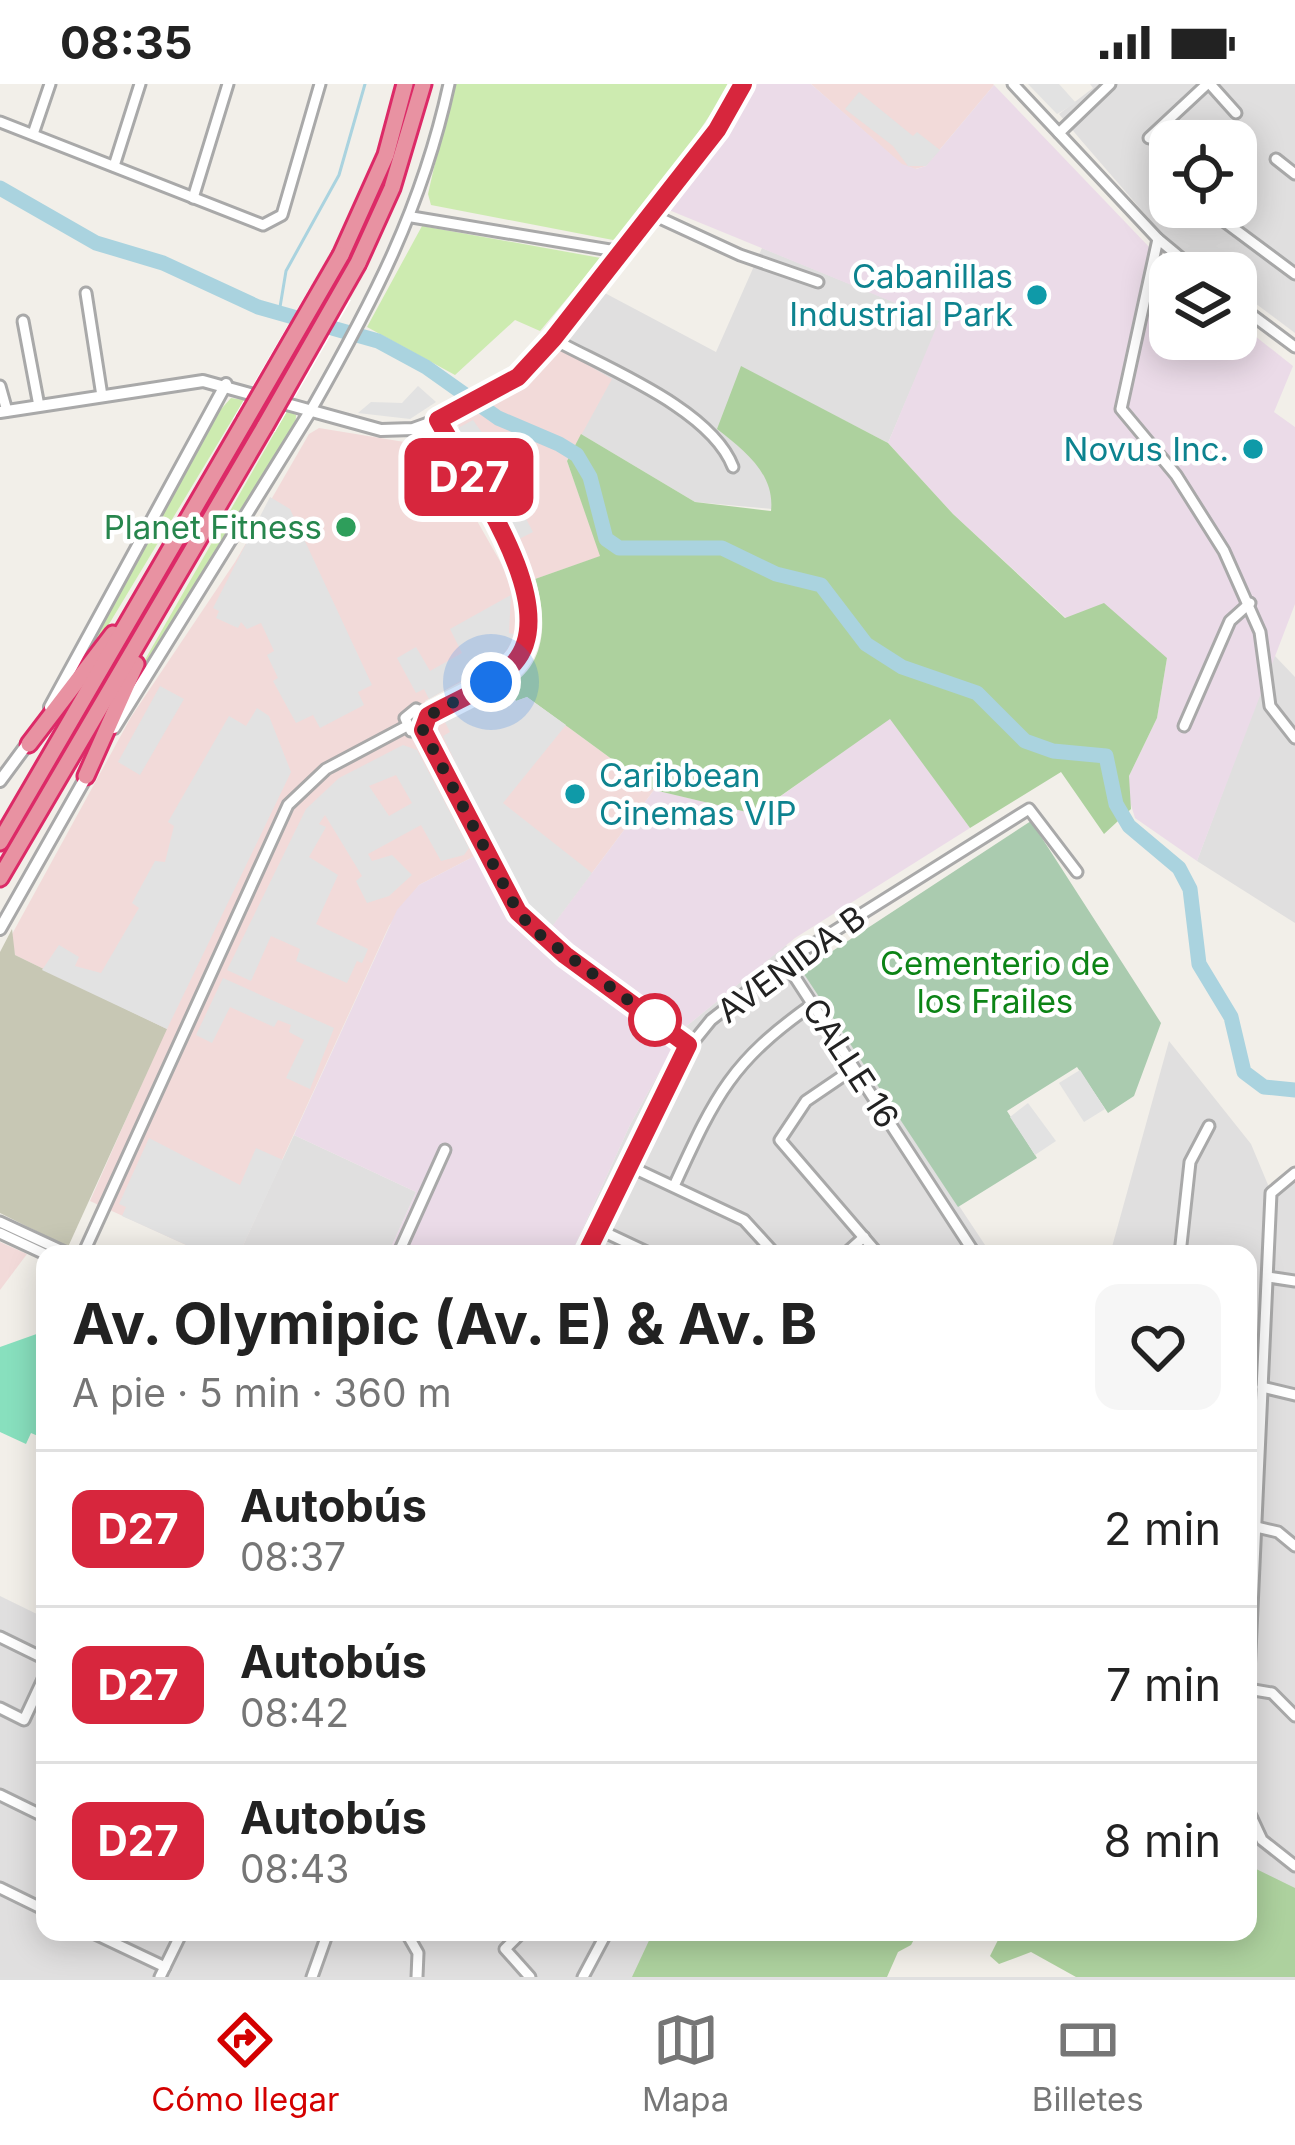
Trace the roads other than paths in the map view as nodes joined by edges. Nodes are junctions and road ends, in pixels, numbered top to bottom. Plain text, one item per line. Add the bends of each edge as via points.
1 (50, 84) edge
2 (140, 84) edge
3 (228, 84) edge
4 (320, 84) edge
5 (405, 84) edge
6 (423, 84) edge
7 (449, 84) edge
8 (743, 84) edge
9 (1013, 84) edge
10 (1111, 84) edge
11 (1208, 84) edge
12 (1236, 112) dead end
13 (1169, 120) edge
14 (0, 122) edge
15 (1059, 133) junction
16 (33, 134) junction
17 (1276, 159) dead end
18 (113, 166) junction
19 (1295, 174) edge
20 (193, 198) junction
21 (651, 214) junction
22 (412, 217) junction
23 (1233, 228) edge
24 (1158, 239) junction
25 (622, 252) junction
26 (1174, 252) edge
27 (1295, 274) edge
28 (818, 282) dead end
29 (86, 293) dead end
30 (1257, 319) edge
31 (22, 321) dead end
32 (553, 339) junction
33 (1295, 347) edge
34 (226, 384) junction
35 (0, 386) edge
36 (102, 396) junction
37 (39, 406) junction
38 (311, 410) junction
39 (4, 411) edge
40 (444, 417) junction
41 (413, 430) junction
42 (453, 447) junction
43 (733, 467) dead end
44 (1250, 602) junction
45 (132, 615) junction
46 (148, 625) junction
47 (428, 716) junction
48 (1184, 726) dead end
49 (407, 727) junction
50 (423, 730) junction
51 (1295, 738) edge
52 (28, 744) junction
53 (86, 776) junction
54 (0, 782) edge
55 (0, 842) edge
56 (1077, 872) dead end
57 (0, 878) edge
58 (0, 929) edge
59 (785, 962) junction
60 (813, 1004) junction
61 (688, 1045) junction
62 (853, 1069) junction
63 (1209, 1126) dead end
64 (445, 1150) dead end
65 (627, 1165) junction
66 (1295, 1173) edge
67 (674, 1186) junction
68 (0, 1222) edge
69 (598, 1229) junction
70 (0, 1233) edge
71 (864, 1237) junction
72 (49, 1245) edge
73 (87, 1245) edge
74 (402, 1245) edge
75 (590, 1245) edge
76 (630, 1245) edge
77 (767, 1245) edge
78 (855, 1245) edge
79 (871, 1245) edge
80 (969, 1245) edge
81 (1181, 1245) edge
82 (36, 1250) edge
83 (1268, 1276) junction
84 (1295, 1281) edge
85 (1262, 1387) junction
86 (1295, 1395) edge
87 (1257, 1456) edge
88 (1257, 1526) edge
89 (1295, 1546) edge
90 (5, 1639) edge
91 (36, 1654) edge
92 (1257, 1693) edge
93 (36, 1695) edge
94 (0, 1708) edge
95 (1295, 1716) edge
96 (0, 1795) edge
97 (36, 1813) edge
98 (1257, 1829) edge
99 (1295, 1866) edge
100 (0, 1888) edge
101 (36, 1906) edge
102 (107, 1941) edge
103 (178, 1941) edge
104 (325, 1941) edge
105 (411, 1941) edge
106 (513, 1941) edge
107 (603, 1941) edge
108 (162, 1972) edge
109 (312, 1977) edge
110 (417, 1977) edge
111 (530, 1977) edge
112 (584, 1977) edge

1 - 16 street
2 - 18 street
3 - 20 street
4 - 20 street via 282,215 263,225
5 - 45 highway, bridge via 386,154 341,255
6 - 46 highway, bridge via 392,188 358,263
7 - 22 street
8 - 21 street
9 - 15 street
10 - 15 street
11 - 12 street
11 - 13 street
14 - 16 street
15 - 24 street
16 - 18 street
17 - 19 street
18 - 20 street
21 - 25 street
21 - 28 street
22 - 25 street
22 - 38 street
23 - 27 street
24 - 26 street
24 - 44 street via 1121,409 1196,504
25 - 32 street
29 - 36 street
30 - 33 street
31 - 37 street
32 - 40 street via 518,377
32 - 43 street via 685,412 716,438
34 - 36 street via 182,382
34 - 38 street
34 - 52 street
35 - 39 street
36 - 37 street
37 - 39 street
38 - 41 street via 380,430
38 - 53 street
40 - 41 street
40 - 42 street
41 - 42 street
42 - 47 street via 524,580 531,618 514,663
44 - 48 street via 1230,621
44 - 51 street via 1270,706
45 - 52 highway
45 - 55 highway
46 - 53 highway
46 - 57 highway
47 - 49 street via 412,710
47 - 50 street
49 - 50 street
49 - 73 street via 326,769 288,805
50 - 61 street via 518,912
52 - 54 street
53 - 58 street
56 - 59 street, AVENIDA B via 1029,809
59 - 60 street, CALLE 16
59 - 61 street, AVENIDA B
60 - 62 street, CALLE 16
60 - 67 street via 734,1070
61 - 65 street, AVENIDA B
62 - 71 street via 806,1101 780,1136
62 - 80 street, CALLE 16
63 - 81 street via 1190,1162
64 - 74 street
65 - 67 street
65 - 69 street, AVENIDA B
66 - 83 street via 1271,1193
67 - 77 street via 743,1220
68 - 72 street
69 - 75 street, AVENIDA B
69 - 76 street
70 - 82 street
71 - 78 street
71 - 79 street
83 - 84 street
83 - 85 street
85 - 86 street
85 - 87 street
88 - 89 street
90 - 91 street
92 - 95 street via 1272,1693
93 - 94 street via 24,1720
96 - 97 street
98 - 99 street
100 - 101 street
102 - 108 street
103 - 108 street
104 - 109 street
105 - 110 street
106 - 111 street via 505,1949
107 - 112 street

